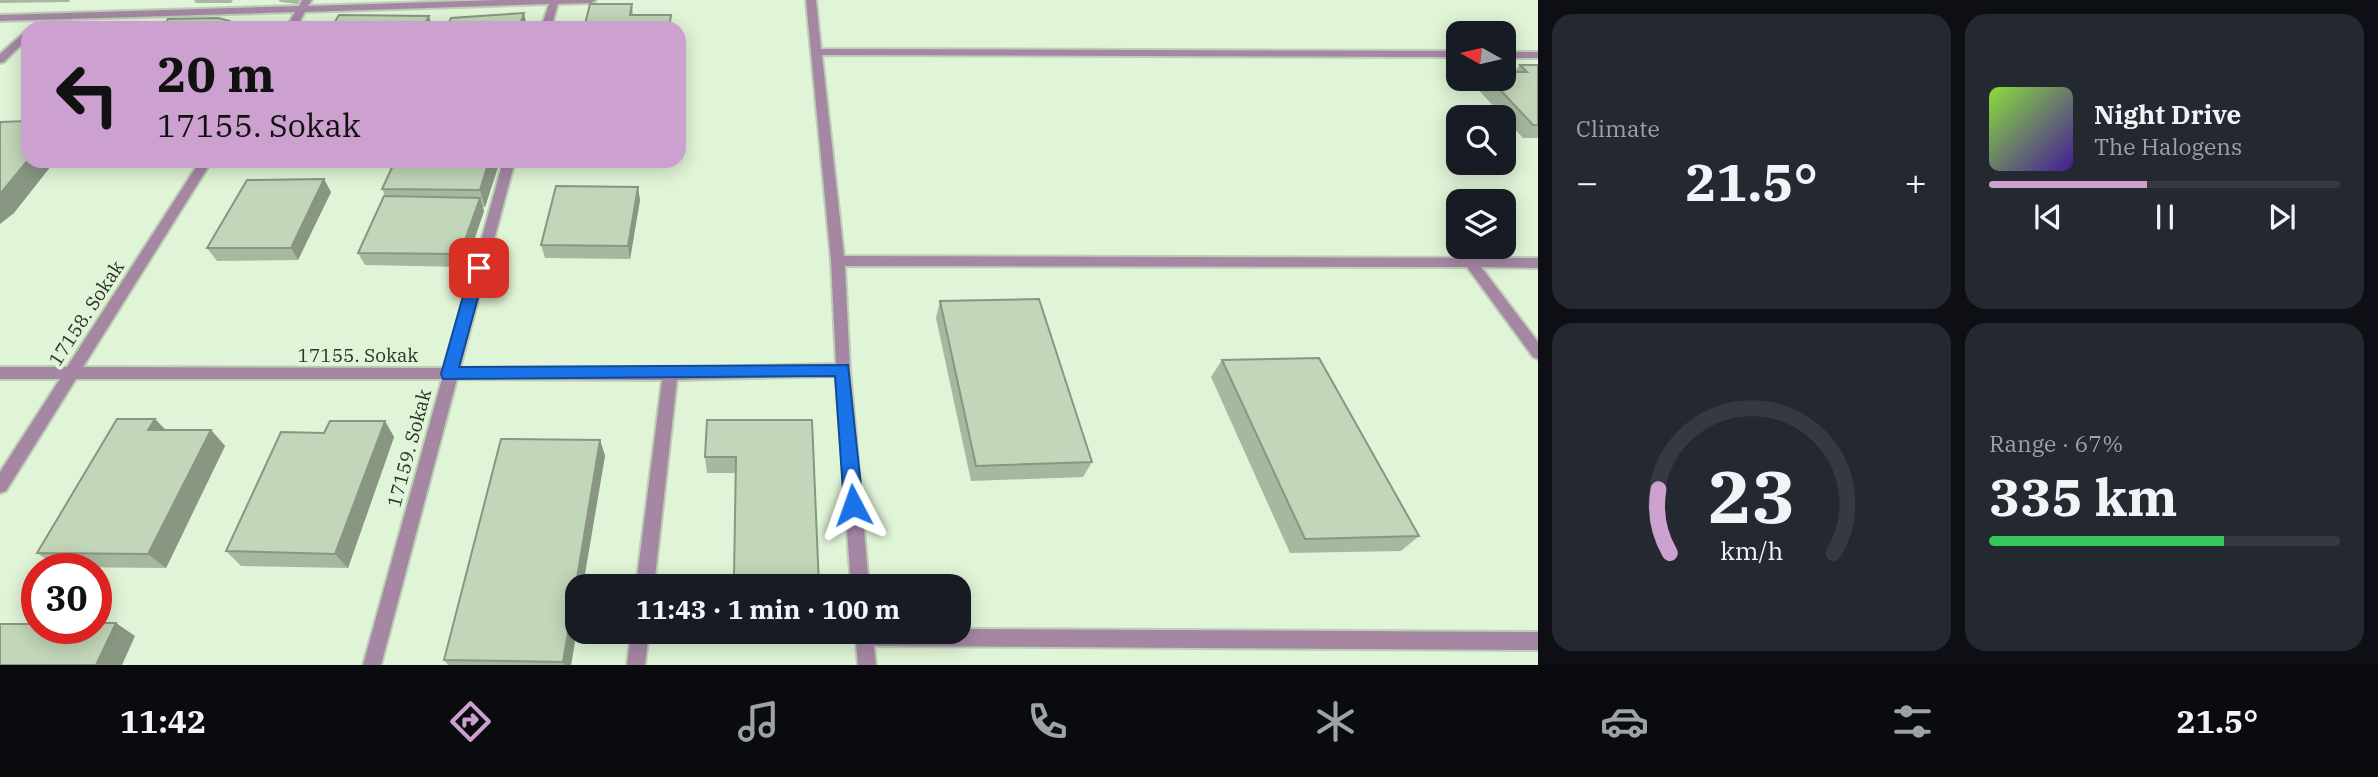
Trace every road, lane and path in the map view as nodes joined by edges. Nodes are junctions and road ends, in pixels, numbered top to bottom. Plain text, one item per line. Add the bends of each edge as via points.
1 (591, 0) edge
2 (811, 0) edge
3 (554, 2) junction
4 (305, 5) edge
5 (0, 18) edge
6 (42, 18) junction
7 (39, 21) edge
8 (295, 21) edge
9 (548, 21) edge
10 (21, 39) edge
11 (817, 52) junction
12 (1446, 54) edge
13 (1516, 55) edge
14 (1538, 55) edge
15 (0, 60) edge
16 (202, 168) edge
17 (507, 168) edge
18 (838, 261) junction
19 (1471, 263) junction
20 (1538, 263) edge
21 (1538, 353) edge
22 (843, 370) junction
23 (0, 373) edge
24 (71, 373) junction
25 (449, 374) junction
26 (670, 374) junction
27 (0, 486) edge
28 (646, 574) edge
29 (859, 574) edge
30 (971, 636) edge
31 (1538, 640) edge
32 (639, 644) edge
33 (865, 644) edge
34 (372, 665) edge
35 (636, 665) edge
36 (867, 665) edge

1 - 3 street
2 - 11 street
3 - 4 street
3 - 9 street
4 - 6 street
4 - 8 street
5 - 6 street
6 - 7 street
10 - 15 street
11 - 12 street
11 - 18 street
13 - 14 street
16 - 24 street, 17158. Sokak
17 - 25 street, 17159. Sokak
18 - 19 street
18 - 22 street
19 - 20 street
19 - 21 street
22 - 26 street, 17155. Sokak
22 - 29 street
23 - 24 street, 17155. Sokak
24 - 25 street, 17155. Sokak
24 - 27 street, 17158. Sokak
25 - 26 street, 17155. Sokak
25 - 34 street, 17159. Sokak
26 - 28 street
30 - 31 street
32 - 35 street
33 - 36 street

